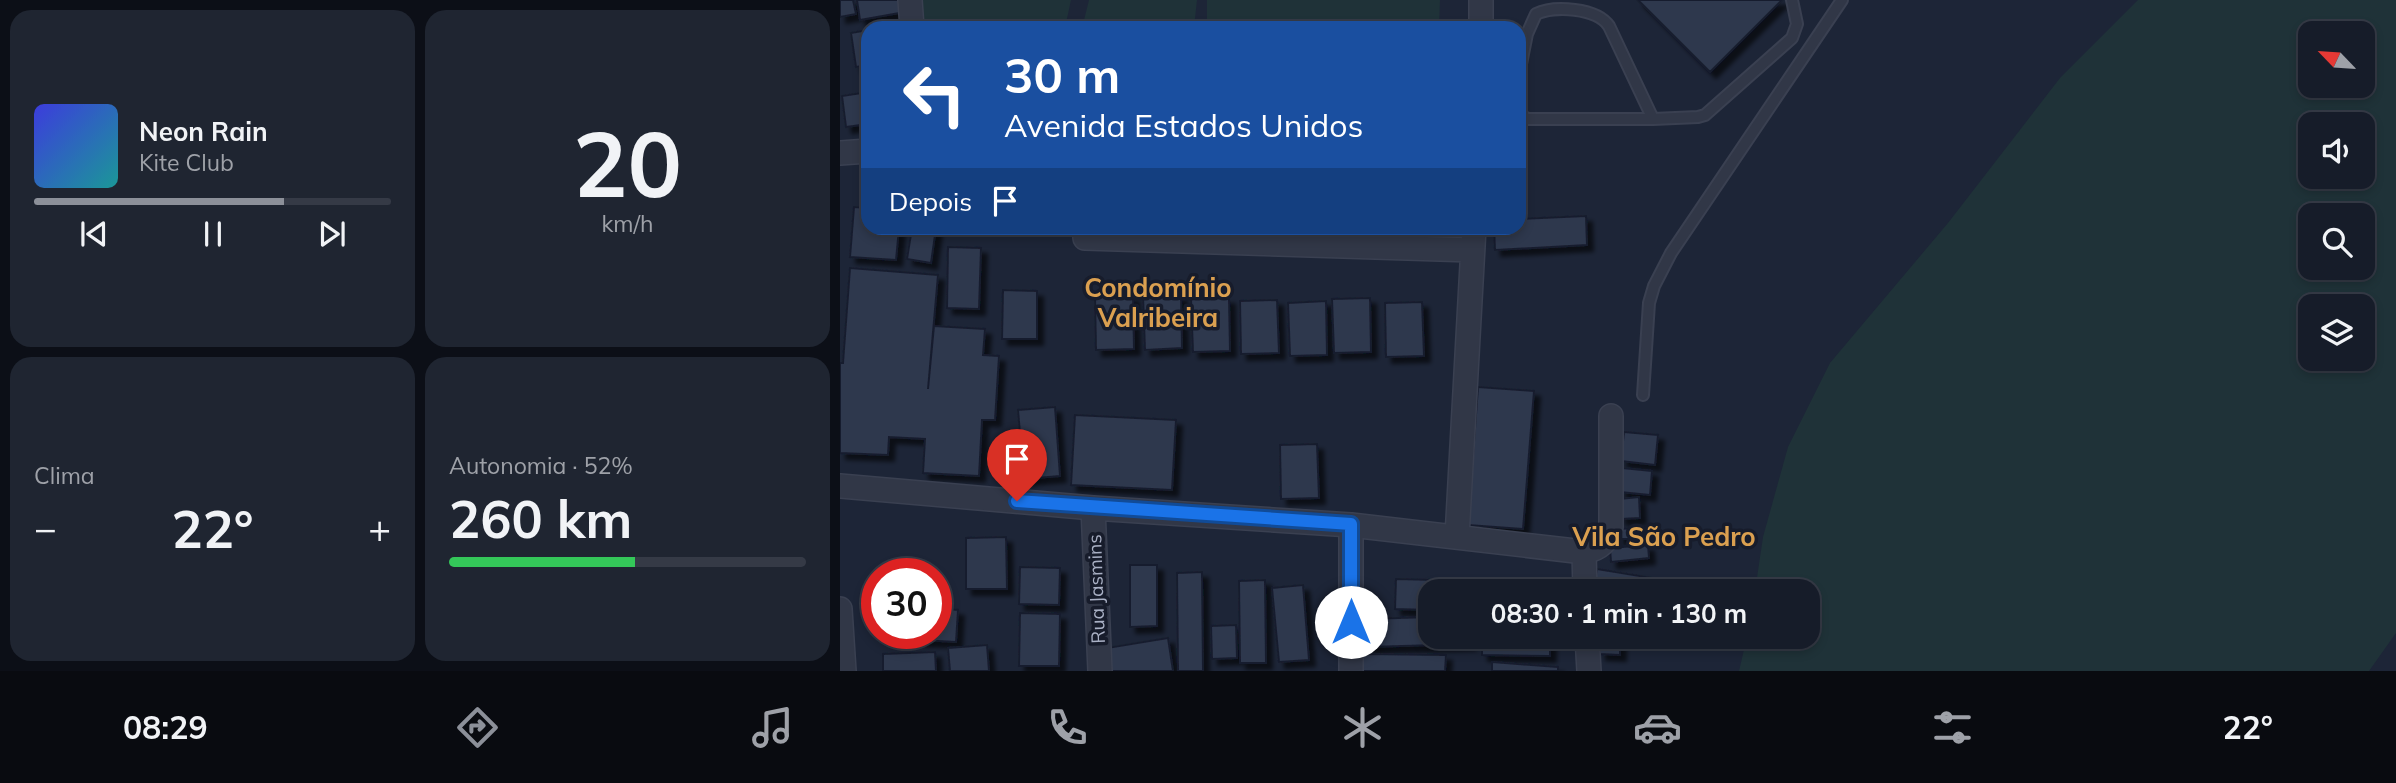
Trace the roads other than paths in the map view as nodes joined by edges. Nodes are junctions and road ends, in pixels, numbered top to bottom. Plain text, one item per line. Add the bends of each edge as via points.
1 (910, 0) edge
2 (1481, 0) edge
3 (1793, 0) edge
4 (1842, 0) edge
5 (912, 21) edge
6 (1481, 21) edge
7 (1526, 39) edge
8 (1526, 118) edge
9 (1653, 119) junction
10 (861, 152) edge
11 (840, 153) edge
12 (1085, 238) dead end
13 (1473, 239) edge
14 (1643, 395) dead end
15 (1611, 416) dead end
16 (840, 486) edge
17 (1093, 508) junction
18 (1351, 524) junction
19 (1457, 537) junction
20 (1584, 552) junction
21 (1585, 579) edge
22 (840, 609) edge
23 (1588, 649) edge
24 (844, 671) edge
25 (1100, 671) edge
26 (1351, 671) edge
27 (1589, 671) edge

1 - 5 street
2 - 6 street
3 - 9 lane via 1797,24 1792,38 1712,110 1698,117
4 - 14 lane via 1671,253 1654,286
7 - 9 lane via 1536,14 1551,9 1592,13 1604,19
8 - 9 lane
10 - 11 street
12 - 13 street
13 - 19 street
15 - 20 street via 1611,527 1602,545
16 - 17 street
17 - 18 street
17 - 25 street, Rua Jasmins
18 - 19 street
18 - 26 street
19 - 20 street
20 - 21 street
22 - 24 street
23 - 27 street

